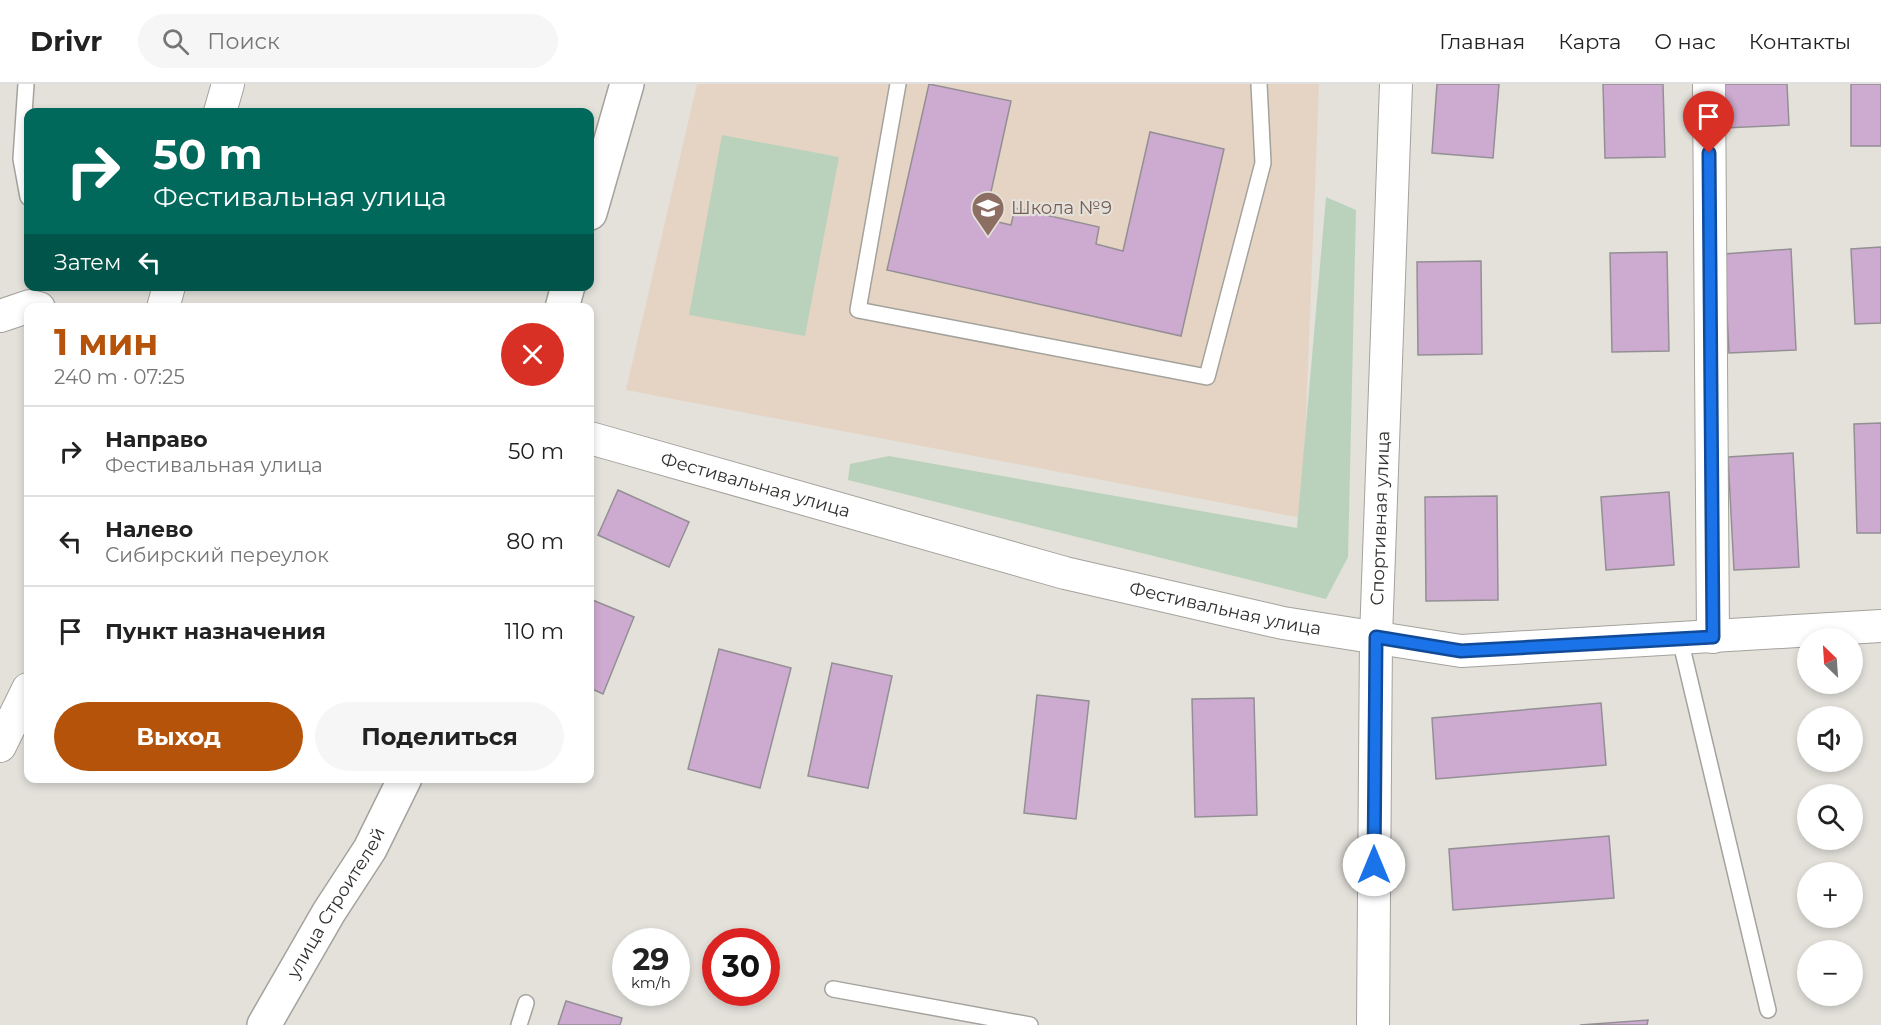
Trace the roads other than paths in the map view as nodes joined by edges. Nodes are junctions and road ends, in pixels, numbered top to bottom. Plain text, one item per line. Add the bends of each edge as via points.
1 (26, 84) edge
2 (228, 84) edge
3 (627, 84) edge
4 (898, 84) edge
5 (1259, 84) edge
6 (1396, 84) edge
7 (1709, 84) edge
8 (24, 108) edge
9 (221, 108) edge
10 (24, 114) edge
11 (24, 175) edge
12 (594, 199) edge
13 (24, 305) edge
14 (0, 316) edge
15 (594, 439) edge
16 (1881, 626) edge
17 (1376, 637) junction
18 (1713, 637) junction
19 (1680, 639) junction
20 (24, 697) edge
21 (0, 746) edge
22 (403, 783) edge
23 (833, 989) dead end
24 (526, 1003) dead end
25 (1768, 1010) dead end
26 (264, 1025) edge
27 (519, 1025) edge
28 (1030, 1025) edge
29 (1373, 1025) edge

1 - 8 lane
2 - 9 street
3 - 12 street
4 - 5 lane via 858,310 1207,376 1263,163
6 - 17 street, Спортивная улица
7 - 18 street
10 - 11 lane
13 - 14 street
15 - 17 street, Фестивальная улица via 1065,573 1283,623
16 - 18 street, Фестивальная улица
17 - 19 street, Фестивальная улица via 1461,651
17 - 29 street, Спортивная улица
18 - 19 street, Фестивальная улица
19 - 25 lane
20 - 21 street
22 - 26 street, улица Строителей via 370,849
23 - 28 lane
24 - 27 lane

